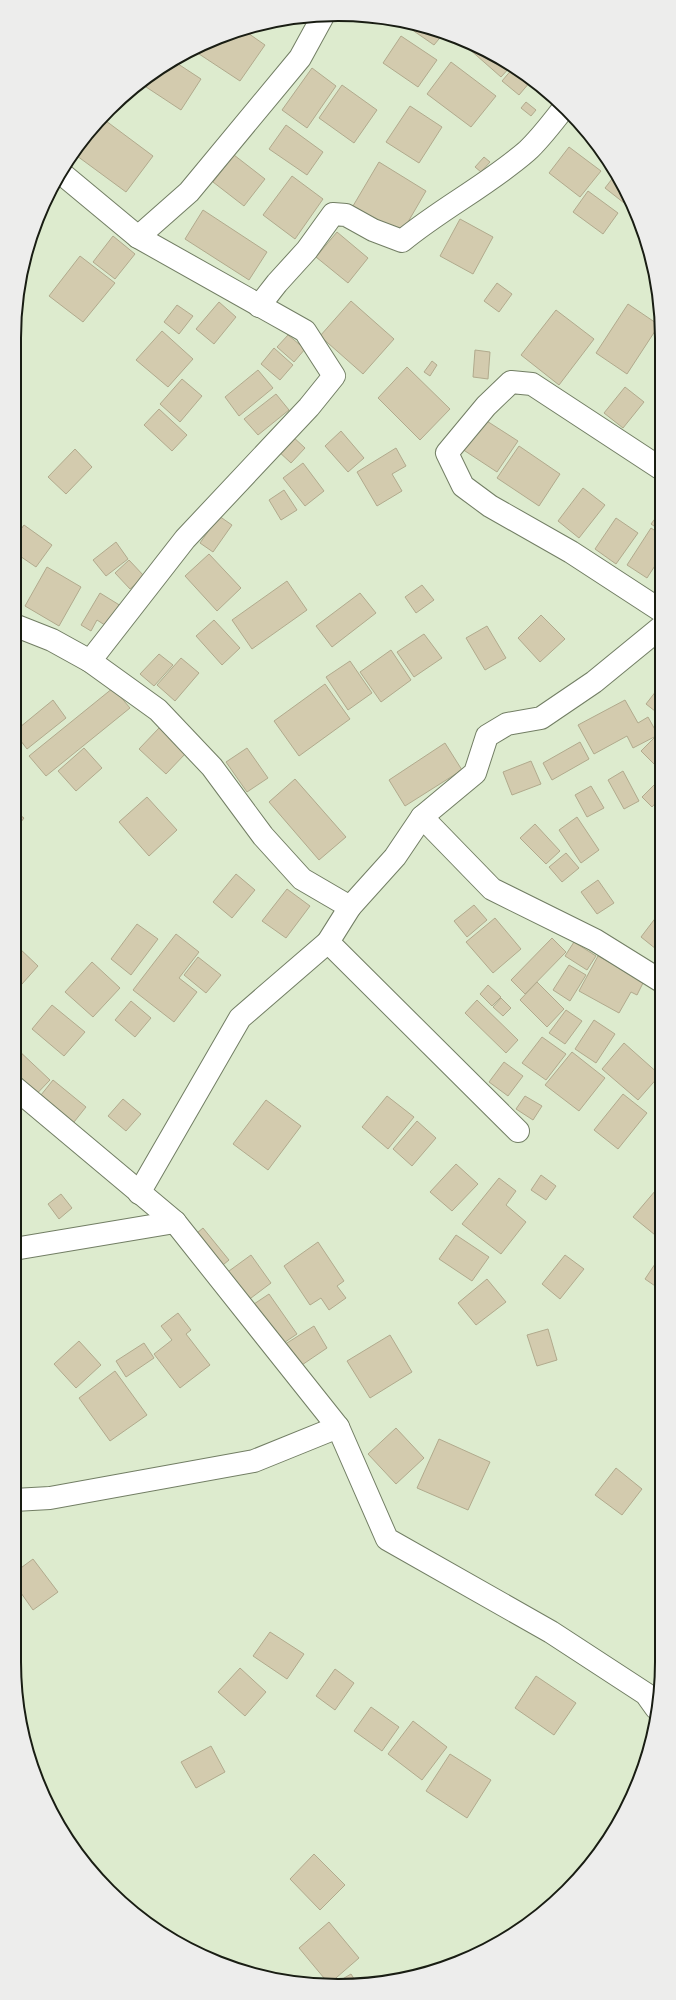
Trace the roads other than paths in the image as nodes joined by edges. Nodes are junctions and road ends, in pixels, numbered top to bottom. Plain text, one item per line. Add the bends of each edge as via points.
1 (321, 22) edge
2 (560, 112) edge
3 (65, 176) edge
4 (138, 237) junction
5 (259, 306) junction
6 (655, 465) edge
7 (655, 607) edge
8 (21, 627) edge
9 (655, 632) edge
10 (90, 661) junction
11 (422, 817) junction
12 (350, 907) junction
13 (328, 942) junction
14 (655, 977) edge
15 (21, 1093) edge
16 (518, 1131) dead end
17 (139, 1193) junction
18 (175, 1222) junction
19 (21, 1248) edge
20 (338, 1427) junction
21 (21, 1500) edge
22 (652, 1702) edge

1 - 4 street via 300,58 189,192
2 - 5 street via 527,150 402,241 346,215 334,214
3 - 4 street
4 - 5 street
5 - 10 street via 305,331 334,376 309,407 185,539
6 - 7 street via 532,384 511,382 486,406 447,453 463,486 490,506 571,552
8 - 10 street via 52,640
9 - 11 street via 594,682 541,718 507,724 488,736 475,773
10 - 12 street via 158,710 212,767 263,836 302,878
11 - 12 street via 395,857
11 - 14 street via 492,889 595,940
12 - 13 street
13 - 16 street
13 - 17 street via 240,1018
15 - 17 street
17 - 18 street
18 - 19 street
18 - 20 street
20 - 21 street via 254,1461 50,1498
20 - 22 street via 387,1539 551,1632 646,1694

